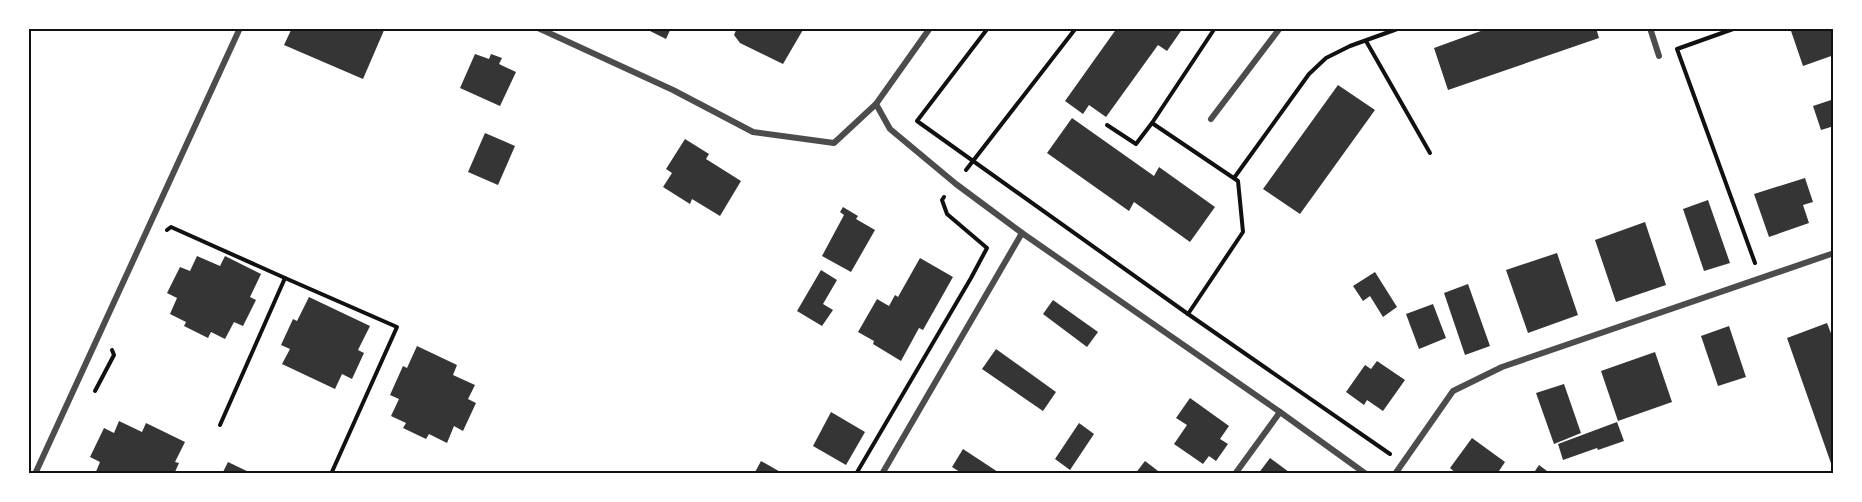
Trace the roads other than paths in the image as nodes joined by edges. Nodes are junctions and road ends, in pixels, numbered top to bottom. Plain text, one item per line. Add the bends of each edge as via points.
1 (240, 28) edge
2 (538, 28) edge
3 (930, 28) edge
4 (1280, 28) edge
5 (1650, 28) edge
6 (1659, 56) dead end
7 (876, 104) junction
8 (1211, 119) dead end
9 (1022, 233) junction
10 (1833, 253) edge
11 (1280, 412) junction
12 (35, 474) edge
13 (882, 474) edge
14 (1236, 474) edge
15 (1366, 474) edge
16 (1395, 474) edge

1 - 12 street
2 - 7 street via 753,132 834,143
3 - 7 street
4 - 8 street
5 - 6 street
7 - 9 street via 890,129
9 - 11 street
9 - 13 street
10 - 16 street via 1502,367 1453,391
11 - 14 street
11 - 15 street

